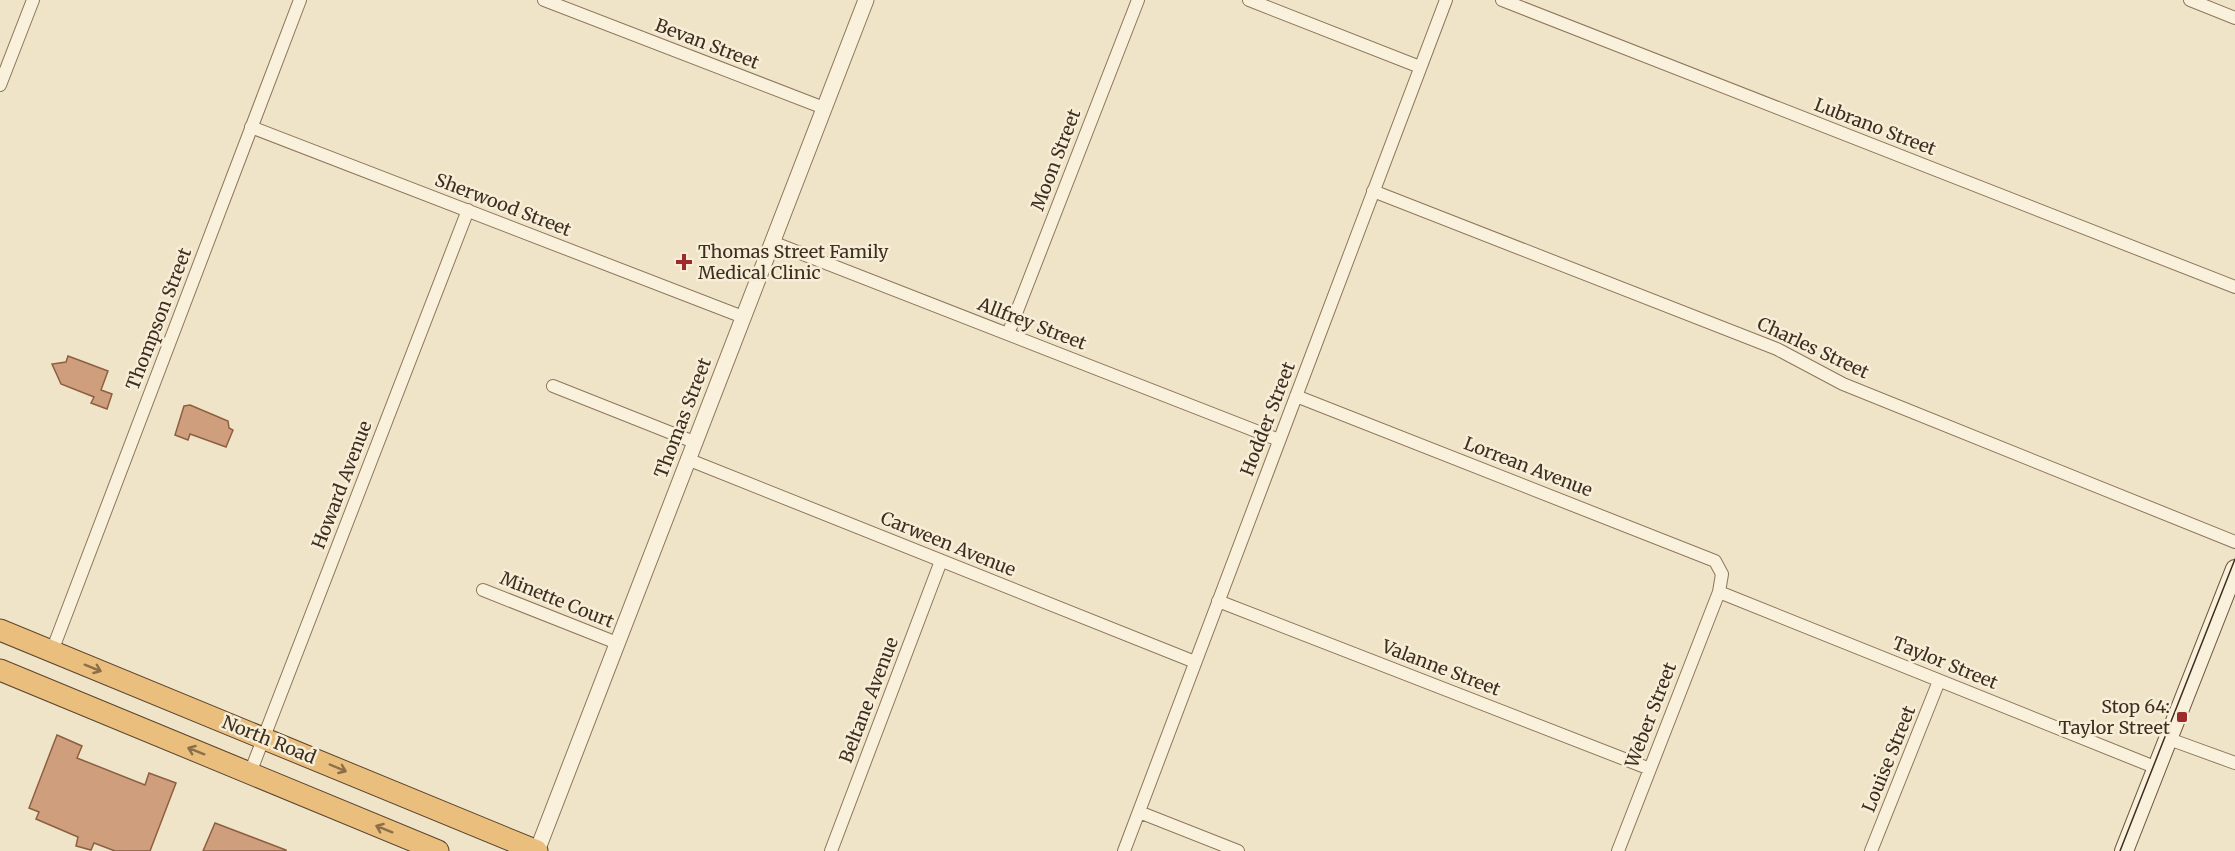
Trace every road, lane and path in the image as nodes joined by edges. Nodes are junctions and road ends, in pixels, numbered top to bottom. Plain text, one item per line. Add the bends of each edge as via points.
1 (33, 0) edge
2 (300, 0) edge
3 (543, 0) edge
4 (866, 0) edge
5 (1138, 0) edge
6 (1249, 0) edge
7 (1446, 0) edge
8 (1502, 0) edge
9 (2190, 0) edge
10 (2235, 18) edge
11 (1420, 67) junction
12 (0, 85) edge
13 (824, 108) junction
14 (251, 127) junction
15 (1373, 191) junction
16 (468, 210) junction
17 (772, 242) junction
18 (2235, 287) edge
19 (743, 317) junction
20 (1008, 334) junction
21 (554, 386) dead end
22 (1296, 396) junction
23 (1279, 440) junction
24 (694, 442) junction
25 (687, 459) junction
26 (2235, 542) edge
27 (941, 561) junction
28 (2235, 569) edge
29 (483, 590) dead end
30 (1719, 592) junction
31 (1218, 601) junction
32 (0, 630) edge
33 (617, 643) junction
34 (52, 651) junction
35 (1195, 662) junction
36 (0, 670) edge
37 (1939, 681) junction
38 (264, 738) junction
39 (2169, 739) junction
40 (2235, 764) edge
41 (2157, 768) junction
42 (1650, 769) junction
43 (250, 773) junction
44 (1138, 812) junction
45 (438, 851) edge
46 (537, 851) edge
47 (831, 851) edge
48 (1124, 851) edge
49 (1238, 851) edge
50 (1618, 851) edge
51 (1871, 851) edge
52 (2124, 851) edge

1 - 12 street
2 - 14 street, Thompson Street
3 - 13 street, Bevan Street
4 - 13 street, Thomas Street
5 - 20 street, Moon Street
6 - 11 street
7 - 11 street, Hodder Street
8 - 18 street, Lubrano Street
9 - 10 street
11 - 15 street, Hodder Street
13 - 17 street, Thomas Street
14 - 16 street, Sherwood Street
14 - 34 street, Thompson Street
15 - 22 street, Hodder Street
15 - 26 street, Charles Street via 1777,349 1843,384
16 - 19 street, Sherwood Street
16 - 38 street, Howard Avenue
17 - 19 street, Thomas Street
17 - 20 street, Allfrey Street
19 - 24 street, Thomas Street
20 - 23 street, Allfrey Street
21 - 24 street
22 - 23 street, Hodder Street
22 - 30 street, Lorrean Avenue via 1707,556 1722,574
23 - 31 street, Hodder Street
24 - 25 street, Thomas Street
25 - 27 street, Carween Avenue
25 - 33 street, Thomas Street
27 - 35 street, Carween Avenue
27 - 47 street, Beltane Avenue
28 - 39 main road
29 - 33 street, Minette Court
30 - 37 street, Taylor Street
30 - 42 street, Weber Street
31 - 35 street, Hodder Street
31 - 42 street, Valanne Street
32 - 34 highway, North Road
33 - 46 street, Thomas Street
34 -> 38 highway, North Road
35 - 44 street, Hodder Street
43 -> 36 highway, North Road
37 - 41 street, Taylor Street
37 - 51 street, Louise Street
38 - 43 street, Howard Avenue
38 -> 46 highway, North Road
39 - 40 street
39 - 41 main road
41 - 52 main road
42 - 50 street, Weber Street
45 -> 43 highway, North Road
44 - 48 street, Hodder Street
44 - 49 street

